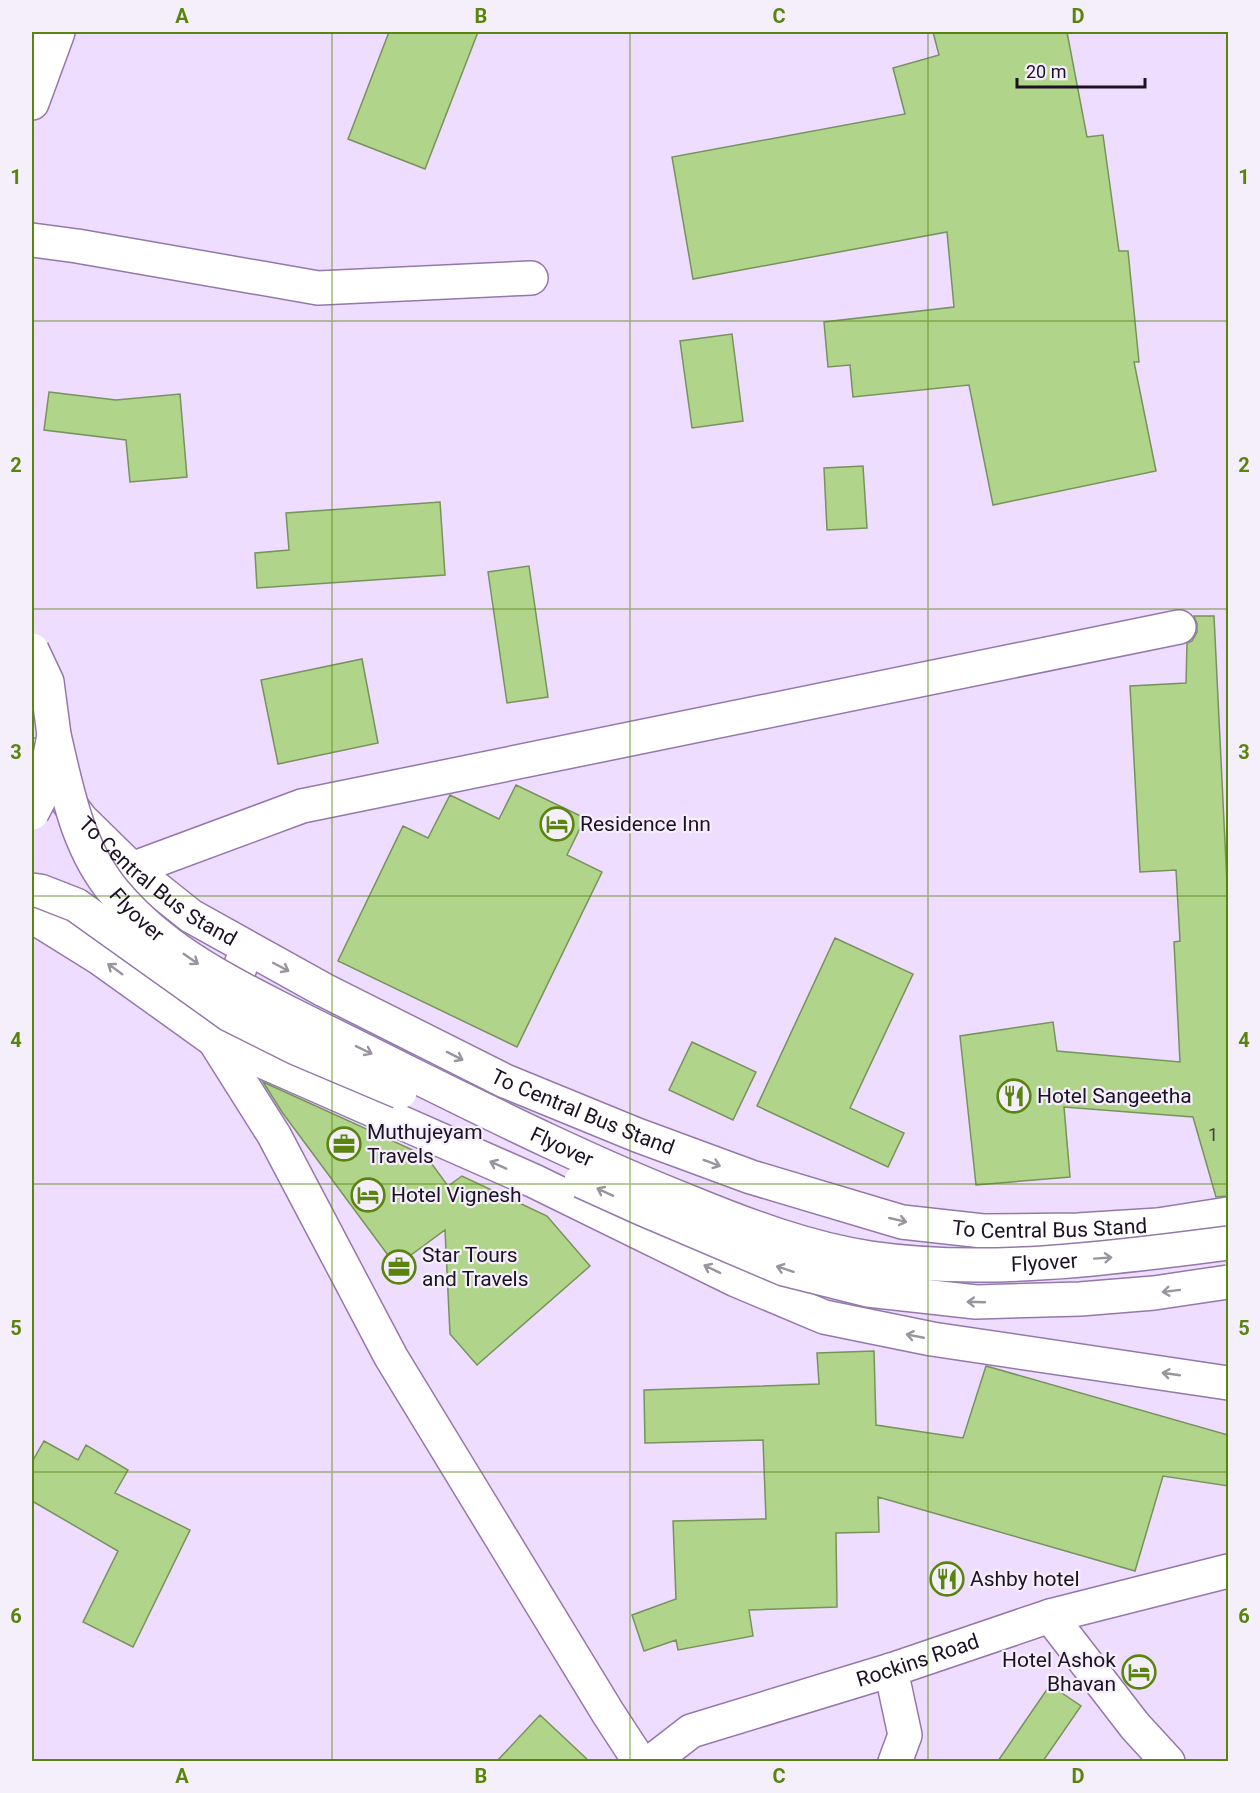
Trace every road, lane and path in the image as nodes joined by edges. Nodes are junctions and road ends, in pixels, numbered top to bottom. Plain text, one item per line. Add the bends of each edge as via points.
1 (34, 32) edge
2 (58, 32) edge
3 (32, 39) edge
4 (32, 102) edge
5 (32, 240) edge
6 (531, 278) dead end
7 (1179, 627) dead end
8 (32, 650) edge
9 (43, 745) edge
10 (32, 813) edge
11 (132, 870) junction
12 (32, 890) edge
13 (32, 916) edge
14 (247, 948) junction
15 (214, 1040) junction
16 (1228, 1214) edge
17 (1228, 1243) edge
18 (1228, 1282) edge
19 (1228, 1383) edge
20 (1228, 1571) edge
21 (1050, 1616) junction
22 (891, 1670) junction
23 (640, 1761) edge
24 (651, 1761) edge
25 (896, 1761) edge
26 (1168, 1761) edge

1 - 3 main road
2 - 4 main road
5 - 6 main road via 318,288
7 - 11 main road via 302,806
8 - 9 main road, bridge via 47,682
9 - 10 main road, bridge via 43,792
9 - 11 main road, To Central Bus Stand via 81,819
9 -> 17 main road, Flyover, bridge via 95,865 116,894 158,937 214,975 257,997 543,1139 648,1186 743,1224 872,1258 970,1266 1133,1256
11 - 14 main road, To Central Bus Stand via 191,916
18 -> 12 main road, Flyover, bridge via 1080,1299 975,1302 868,1290 783,1269 643,1209 391,1087 255,1028 230,1015 76,905
15 -> 13 main road via 102,959
14 - 15 main road
14 -> 16 main road, To Central Bus Stand via 505,1081 751,1177 902,1222 983,1230 1078,1230 1158,1225
19 -> 15 main road via 932,1339 824,1317 736,1280 534,1181
15 - 23 main road via 274,1135 391,1357
20 - 21 main road, Rockins Road
21 - 22 main road, Rockins Road
21 - 26 main road via 1135,1726
22 - 24 main road, Rockins Road via 691,1731
22 - 25 main road via 905,1735

